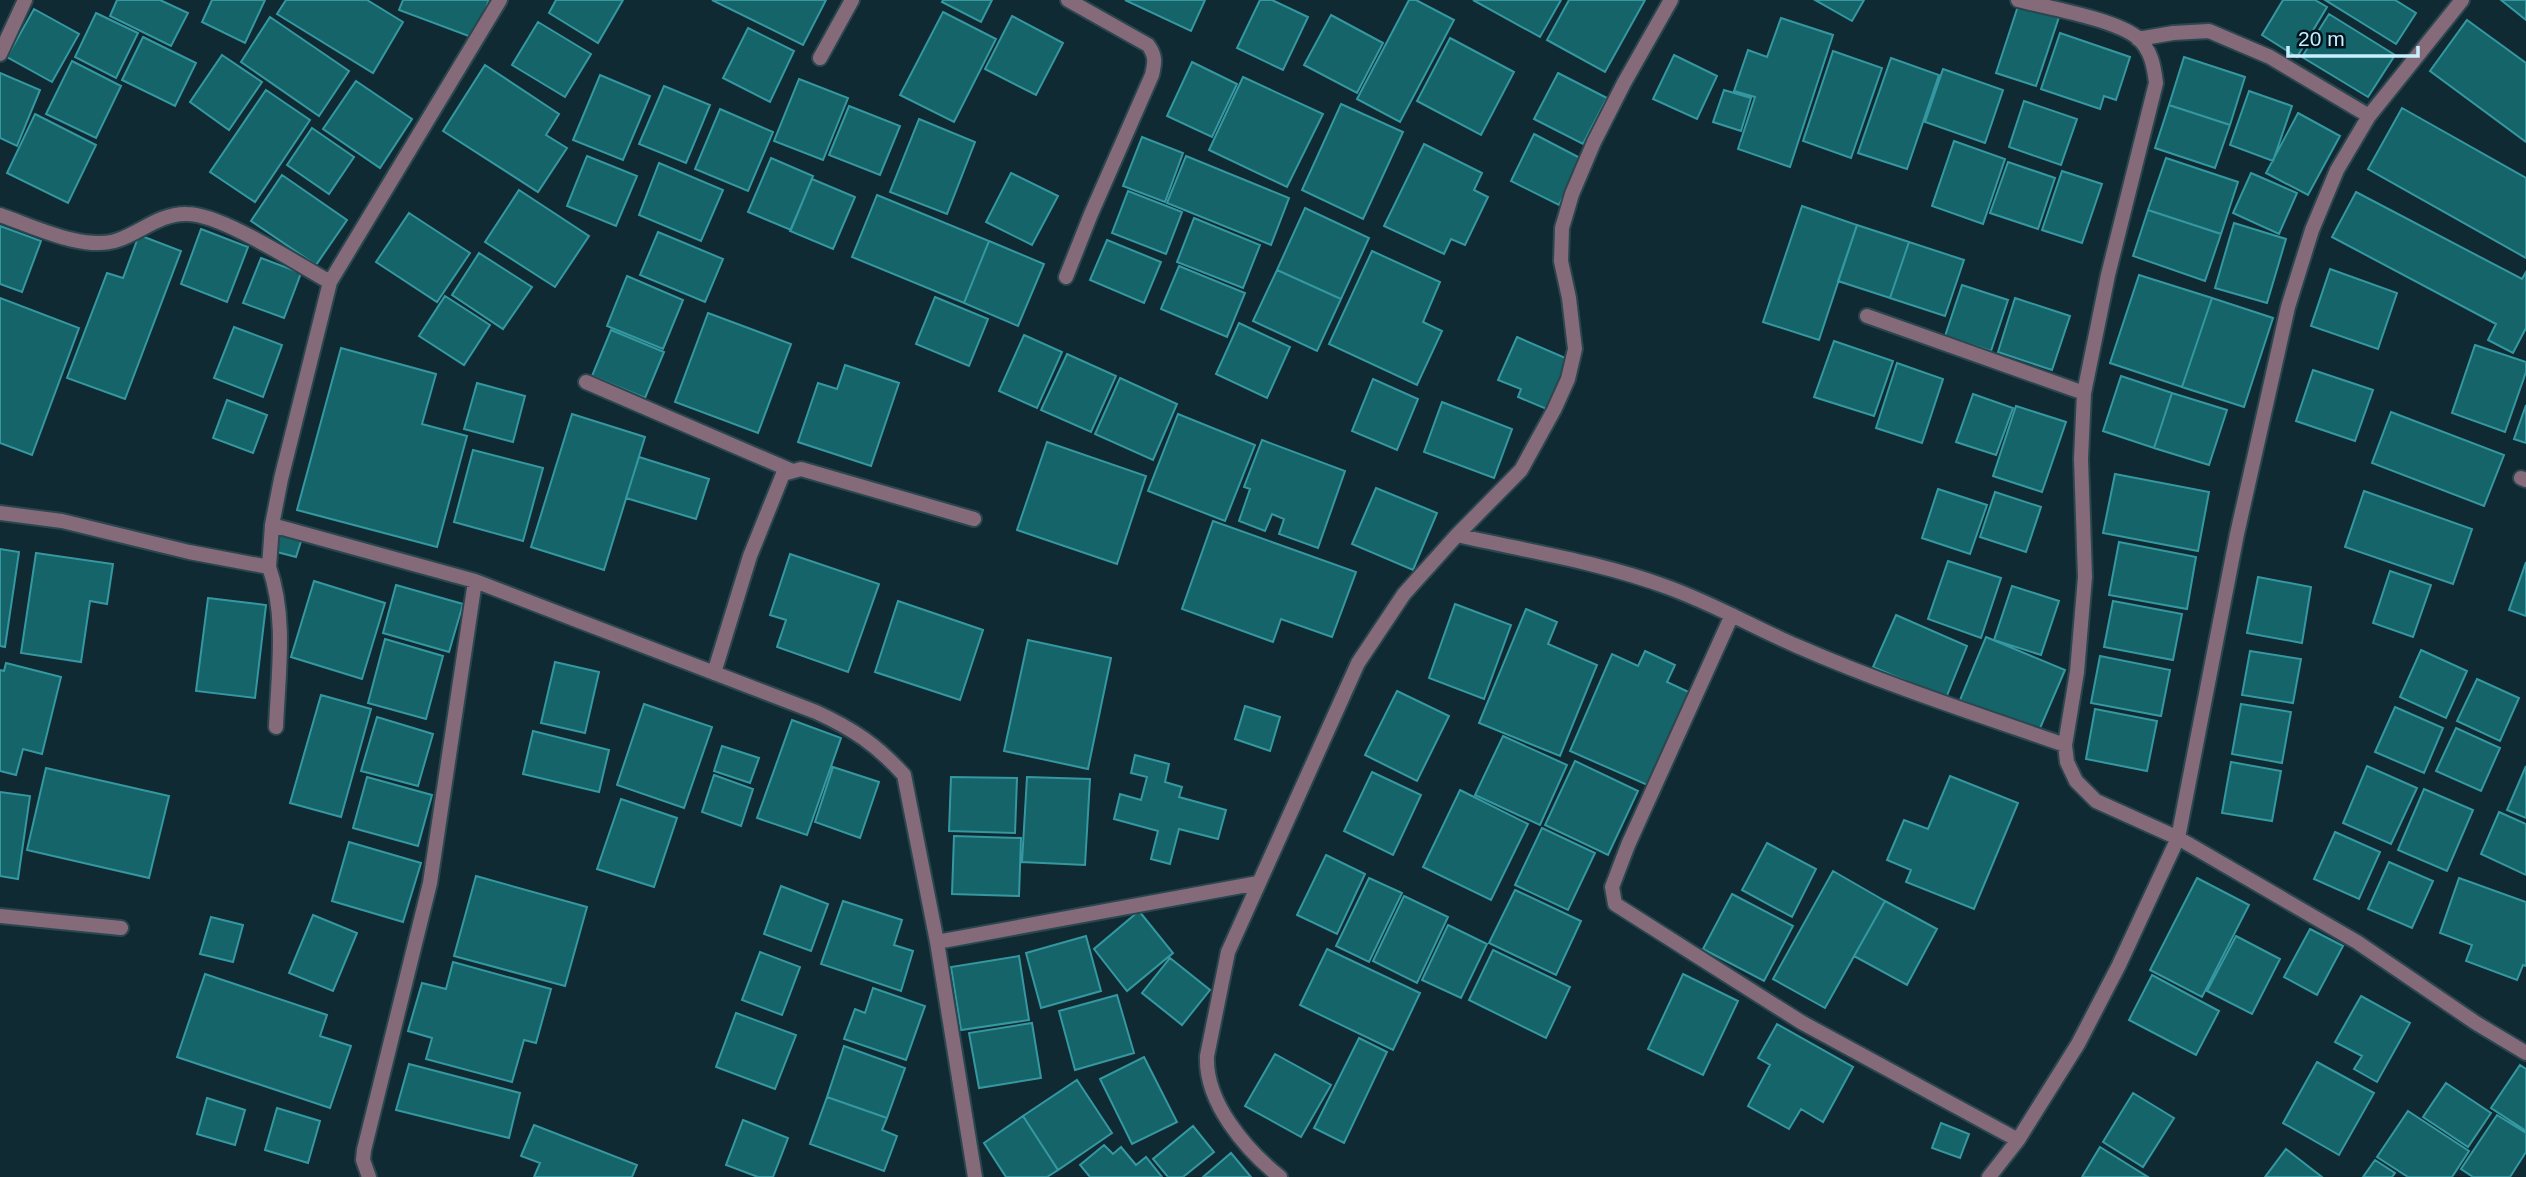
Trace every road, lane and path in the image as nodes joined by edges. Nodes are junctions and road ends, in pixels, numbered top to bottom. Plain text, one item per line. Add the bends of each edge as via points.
1 (25, 0) edge
2 (500, 0) edge
3 (852, 0) edge
4 (1068, 0) edge
5 (1671, 0) edge
6 (2018, 0) edge
7 (2462, 0) edge
8 (2138, 39) junction
9 (0, 54) edge
10 (820, 58) dead end
11 (2369, 116) junction
12 (0, 215) edge
13 (1066, 277) dead end
14 (330, 282) junction
15 (1867, 316) dead end
16 (586, 382) dead end
17 (2084, 393) junction
18 (790, 470) junction
19 (0, 513) edge
20 (974, 519) dead end
21 (272, 525) junction
22 (1457, 535) junction
23 (269, 567) junction
24 (475, 581) junction
25 (1732, 615) junction
26 (714, 673) junction
27 (276, 727) dead end
28 (2065, 745) junction
29 (2178, 838) junction
30 (1258, 883) junction
31 (0, 916) edge
32 (121, 928) dead end
33 (937, 942) junction
34 (2526, 1054) edge
35 (2018, 1140) junction
36 (369, 1177) edge
37 (976, 1177) edge
38 (1280, 1177) edge
39 (1989, 1177) edge

1 - 9 street
2 - 14 street
3 - 10 street
4 - 13 street via 1148,45 1155,63
5 - 22 street via 1594,142 1562,228 1561,261 1574,349 1568,379 1521,470
6 - 8 street via 2119,27
7 - 11 street
8 - 11 street via 2209,31 2270,57
8 - 17 street via 2149,53 2156,83
11 - 29 street via 2337,170 2288,307 2237,534
12 - 14 street via 93,244 120,240 172,216 207,217
14 - 21 street
15 - 17 street
16 - 18 street
17 - 28 street via 2085,577
18 - 20 street via 800,469
18 - 26 street via 778,482 750,556
19 - 23 street via 62,521
21 - 23 street
21 - 24 street
22 - 25 street via 1633,575
22 - 30 street via 1404,594 1358,663
23 - 27 street via 279,633
24 - 26 street
24 - 36 street via 430,883 364,1150
25 - 28 street via 1797,647
25 - 35 street via 1628,845 1612,887 1615,904 1801,1022
26 - 33 street via 846,726 870,741 904,775
28 - 29 street via 2076,781 2096,801
29 - 34 street via 2357,942
29 - 35 street via 2078,1044
30 - 33 street
30 - 38 street via 1228,952 1206,1070 1211,1091 1227,1118
31 - 32 street
33 - 37 street
35 - 39 street

